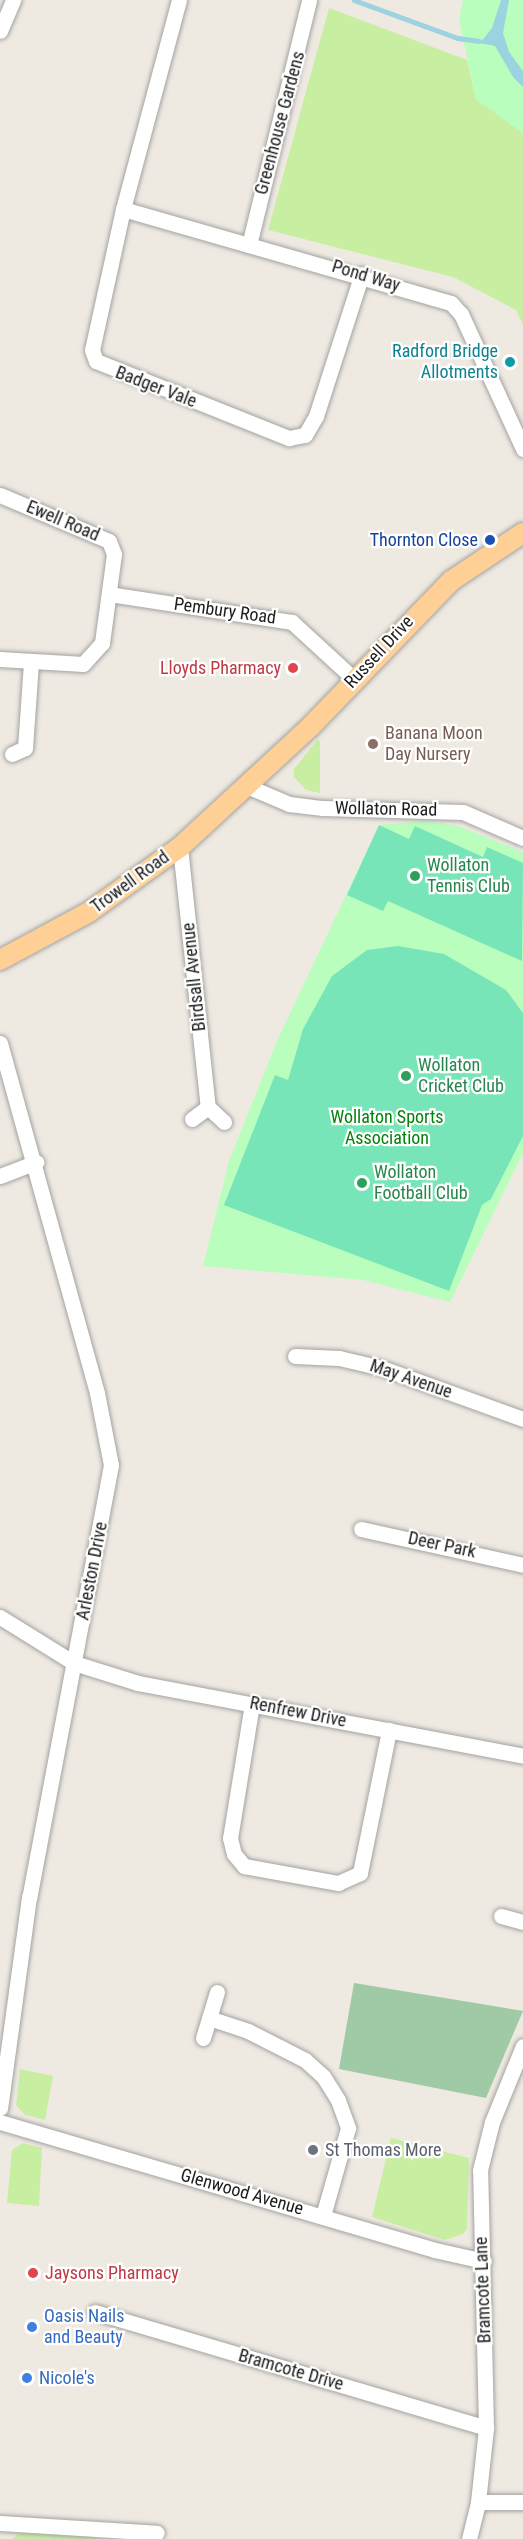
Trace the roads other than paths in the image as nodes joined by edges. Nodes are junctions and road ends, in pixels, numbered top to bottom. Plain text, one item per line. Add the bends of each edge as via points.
1 (13, 0) edge
2 (178, 0) edge
3 (309, 0) edge
4 (0, 31) edge
5 (123, 209) junction
6 (249, 245) junction
7 (362, 274) junction
8 (523, 449) edge
9 (0, 495) edge
10 (523, 533) edge
11 (109, 594) junction
12 (0, 659) edge
13 (31, 662) junction
14 (354, 679) junction
15 (12, 753) dead end
16 (247, 786) junction
17 (523, 838) edge
18 (180, 846) junction
19 (0, 960) edge
20 (0, 1043) edge
21 (208, 1107) junction
22 (192, 1119) dead end
23 (224, 1122) dead end
24 (36, 1162) junction
25 (0, 1176) edge
26 (295, 1356) dead end
27 (523, 1419) edge
28 (361, 1529) dead end
29 (523, 1565) edge
30 (0, 1617) edge
31 (74, 1663) junction
32 (252, 1704) junction
33 (389, 1730) junction
34 (523, 1756) edge
35 (501, 1916) dead end
36 (523, 1922) edge
37 (217, 1992) dead end
38 (209, 2018) junction
39 (203, 2038) dead end
40 (523, 2046) edge
41 (0, 2108) edge
42 (0, 2122) edge
43 (323, 2216) junction
44 (484, 2260) junction
45 (95, 2312) dead end
46 (486, 2428) junction
47 (478, 2502) junction
48 (523, 2502) edge
49 (0, 2522) edge
50 (157, 2533) dead end
51 (2, 2539) edge
52 (469, 2539) edge

1 - 4 street
2 - 5 street, Badger Vale
3 - 6 street, Greenhouse Gardens
5 - 6 street, Pond Way
5 - 7 street, Badger Vale via 92,350 96,361 288,438 305,435 316,416
6 - 7 street, Pond Way
7 - 8 street, Pond Way via 451,303 461,314
9 - 11 street, Ewell Road via 109,541 114,554
10 - 14 main road, Russell Drive via 451,581
11 - 13 street, Ewell Road via 102,643 83,664
11 - 14 street, Pembury Road via 292,621
12 - 13 street
13 - 15 street via 25,748
14 - 16 main road, Russell Drive
16 - 17 street, Wollaton Road via 289,804 312,807 463,812
16 - 18 main road, Trowell Road
18 - 19 main road, Trowell Road via 88,912
18 - 21 street, Birdsall Avenue
20 - 24 street, Arleston Drive
21 - 22 street
21 - 23 street
24 - 25 street
24 - 31 street, Arleston Drive via 110,1452 108,1494
26 - 27 street, May Avenue via 360,1362
28 - 29 street, Deer Park
30 - 31 street, Renfrew Drive
31 - 32 street, Renfrew Drive via 138,1683
31 - 41 street, Arleston Drive via 29,1897
32 - 33 street, Renfrew Drive
32 - 33 street via 230,1838 238,1861 254,1868 338,1883 360,1872
33 - 34 street, Renfrew Drive
35 - 36 street
37 - 38 street
38 - 39 street
38 - 43 street via 248,2031 305,2060 323,2076 338,2100 348,2128
40 - 44 street, Bramcote Lane via 482,2158 479,2194
42 - 43 street, Glenwood Avenue
43 - 44 street, Glenwood Avenue
44 - 46 street, Bramcote Lane
45 - 46 street, Bramcote Drive
46 - 47 street, Bramcote Lane
47 - 48 street
47 - 52 street, Bramcote Lane
49 - 50 street
49 - 51 street

